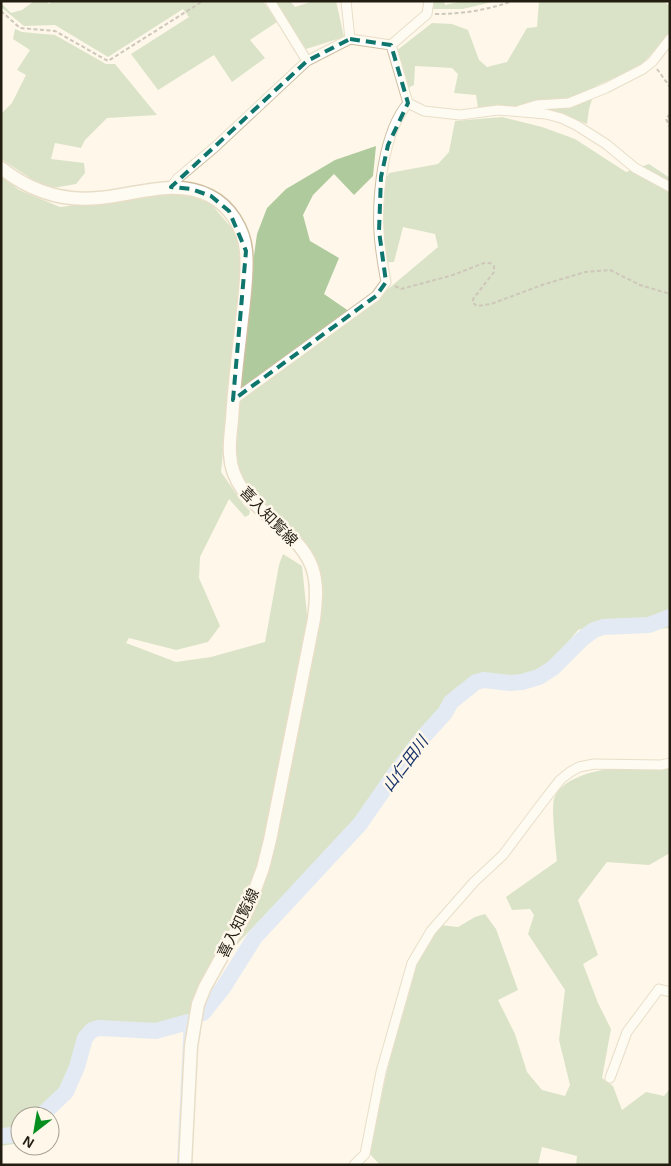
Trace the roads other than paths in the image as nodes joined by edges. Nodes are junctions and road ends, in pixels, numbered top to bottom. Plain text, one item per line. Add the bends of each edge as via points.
1 (270, 1) edge
2 (346, 1) edge
3 (429, 1) edge
4 (350, 39) junction
5 (670, 39) edge
6 (391, 45) junction
7 (307, 61) junction
8 (408, 103) junction
9 (516, 112) junction
10 (1, 168) edge
11 (171, 187) junction
12 (670, 187) edge
13 (233, 400) junction
14 (670, 764) edge
15 (670, 992) edge
16 (610, 1078) dead end
17 (185, 1165) edge
18 (354, 1165) edge

1 - 7 street
2 - 4 street
3 - 6 street via 427,14
4 - 6 street
4 - 7 street
5 - 9 street via 643,69 606,88 569,103 537,105
6 - 8 street
7 - 11 street
8 - 9 street via 424,111 460,115 498,110
8 - 13 street via 388,145 381,177 379,231 386,282 376,296
9 - 12 street via 546,114 576,125 635,168
10 - 11 main road, 喜入知覧線 via 26,185 58,196 99,198
11 - 13 main road, 喜入知覧線 via 191,189 221,203 236,220 244,240 246,280
13 - 17 main road, 喜入知覧線 via 232,469 244,493 304,552 312,568 316,598 263,868 247,911 198,1004 191,1046
14 - 18 street via 594,764 570,772 538,807 503,855 431,931 412,963 382,1072 365,1154
15 - 16 street via 659,989 627,1032

